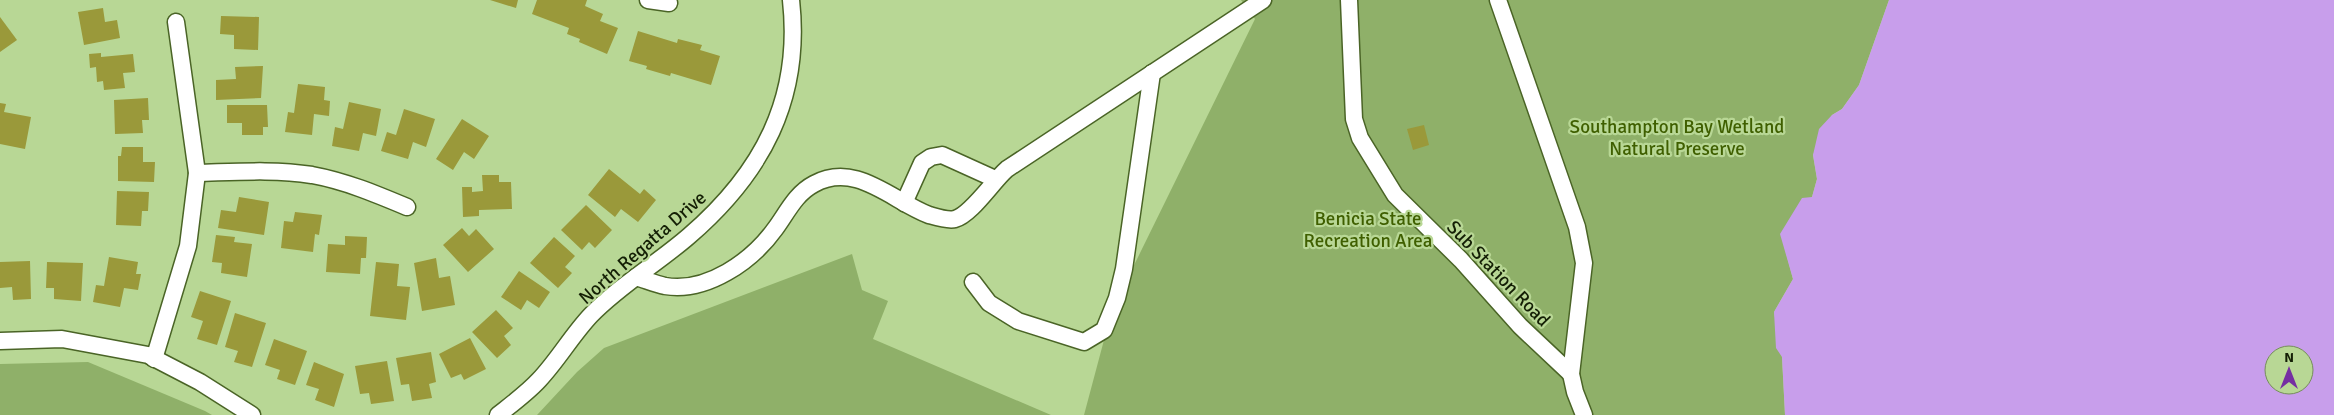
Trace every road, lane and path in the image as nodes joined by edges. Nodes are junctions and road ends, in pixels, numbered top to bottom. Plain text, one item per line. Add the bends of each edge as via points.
1 (648, 0) edge
2 (791, 0) edge
3 (1264, 0) edge
4 (1350, 0) edge
5 (1498, 0) edge
6 (669, 3) dead end
7 (176, 22) dead end
8 (1152, 73) junction
9 (197, 173) junction
10 (995, 179) junction
11 (904, 203) junction
12 (407, 206) dead end
13 (636, 277) junction
14 (972, 282) dead end
15 (0, 341) edge
16 (154, 359) junction
17 (1571, 374) junction
18 (252, 415) edge
19 (498, 415) edge
20 (1584, 415) edge

1 - 6 street
2 - 13 street, North Regatta Drive via 795,32 790,78 776,123 754,166 724,203 689,236
3 - 8 street
4 - 17 street, Sub Station Road via 1354,119 1360,138 1395,195 1461,260 1520,326
5 - 17 street via 1574,218 1584,263
7 - 9 street
8 - 10 street
8 - 14 street via 1124,269 1104,330 1084,342 1018,321 990,303
9 - 12 street via 267,171 312,175 363,188
9 - 16 street via 188,246
10 - 11 street via 976,204 956,219 938,218
10 - 11 street via 942,155 931,157 922,162
11 - 13 street via 864,180 839,177 815,183 796,197 774,231 756,251 718,278 689,285 666,286
13 - 19 street, North Regatta Drive via 592,314 538,381
15 - 16 street via 62,339 107,346
16 - 18 street via 200,382
17 - 20 street

